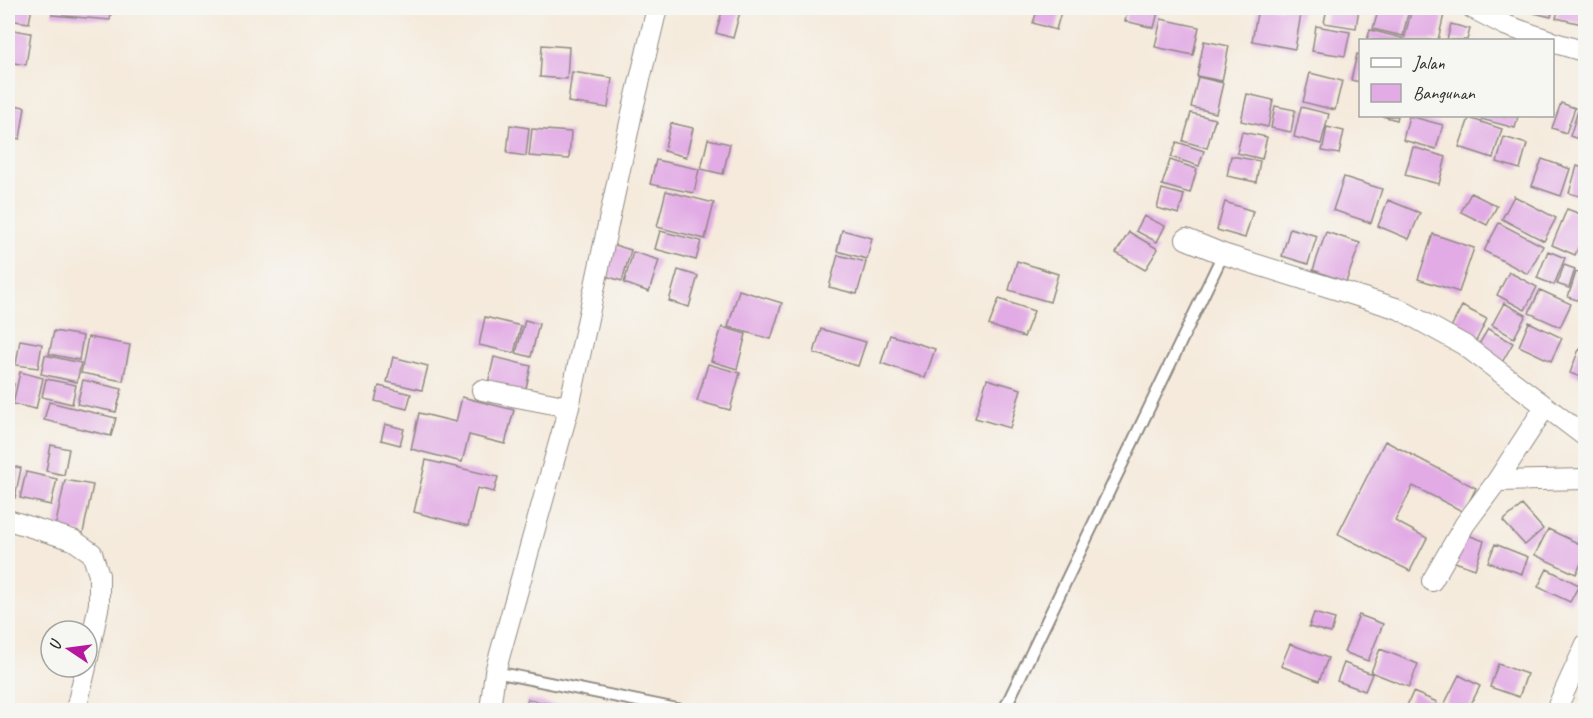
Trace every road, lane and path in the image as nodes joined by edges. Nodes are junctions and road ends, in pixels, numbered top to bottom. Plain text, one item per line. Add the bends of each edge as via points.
1 (657, 8) edge
2 (1472, 8) edge
3 (1544, 39) edge
4 (1554, 42) edge
5 (1586, 52) edge
6 (1186, 239) dead end
7 (1223, 254) junction
8 (482, 390) dead end
9 (569, 407) junction
10 (1545, 407) junction
11 (1586, 437) edge
12 (1586, 479) edge
13 (1497, 481) junction
14 (8, 520) edge
15 (1432, 581) dead end
16 (96, 619) edge
17 (1586, 644) edge
18 (495, 672) junction
19 (83, 679) edge
20 (76, 711) edge
21 (490, 711) edge
22 (682, 711) edge
23 (1004, 711) edge
24 (1556, 711) edge

1 - 9 street
2 - 3 street
4 - 5 street
6 - 7 street
7 - 10 street via 1399,309 1464,345
7 - 23 lane
8 - 9 street
9 - 18 street
10 - 11 street
10 - 13 street
12 - 13 street
13 - 15 street via 1465,524
14 - 16 street via 73,540 92,553 99,575
17 - 24 street
18 - 21 street
18 - 22 lane
19 - 20 street

